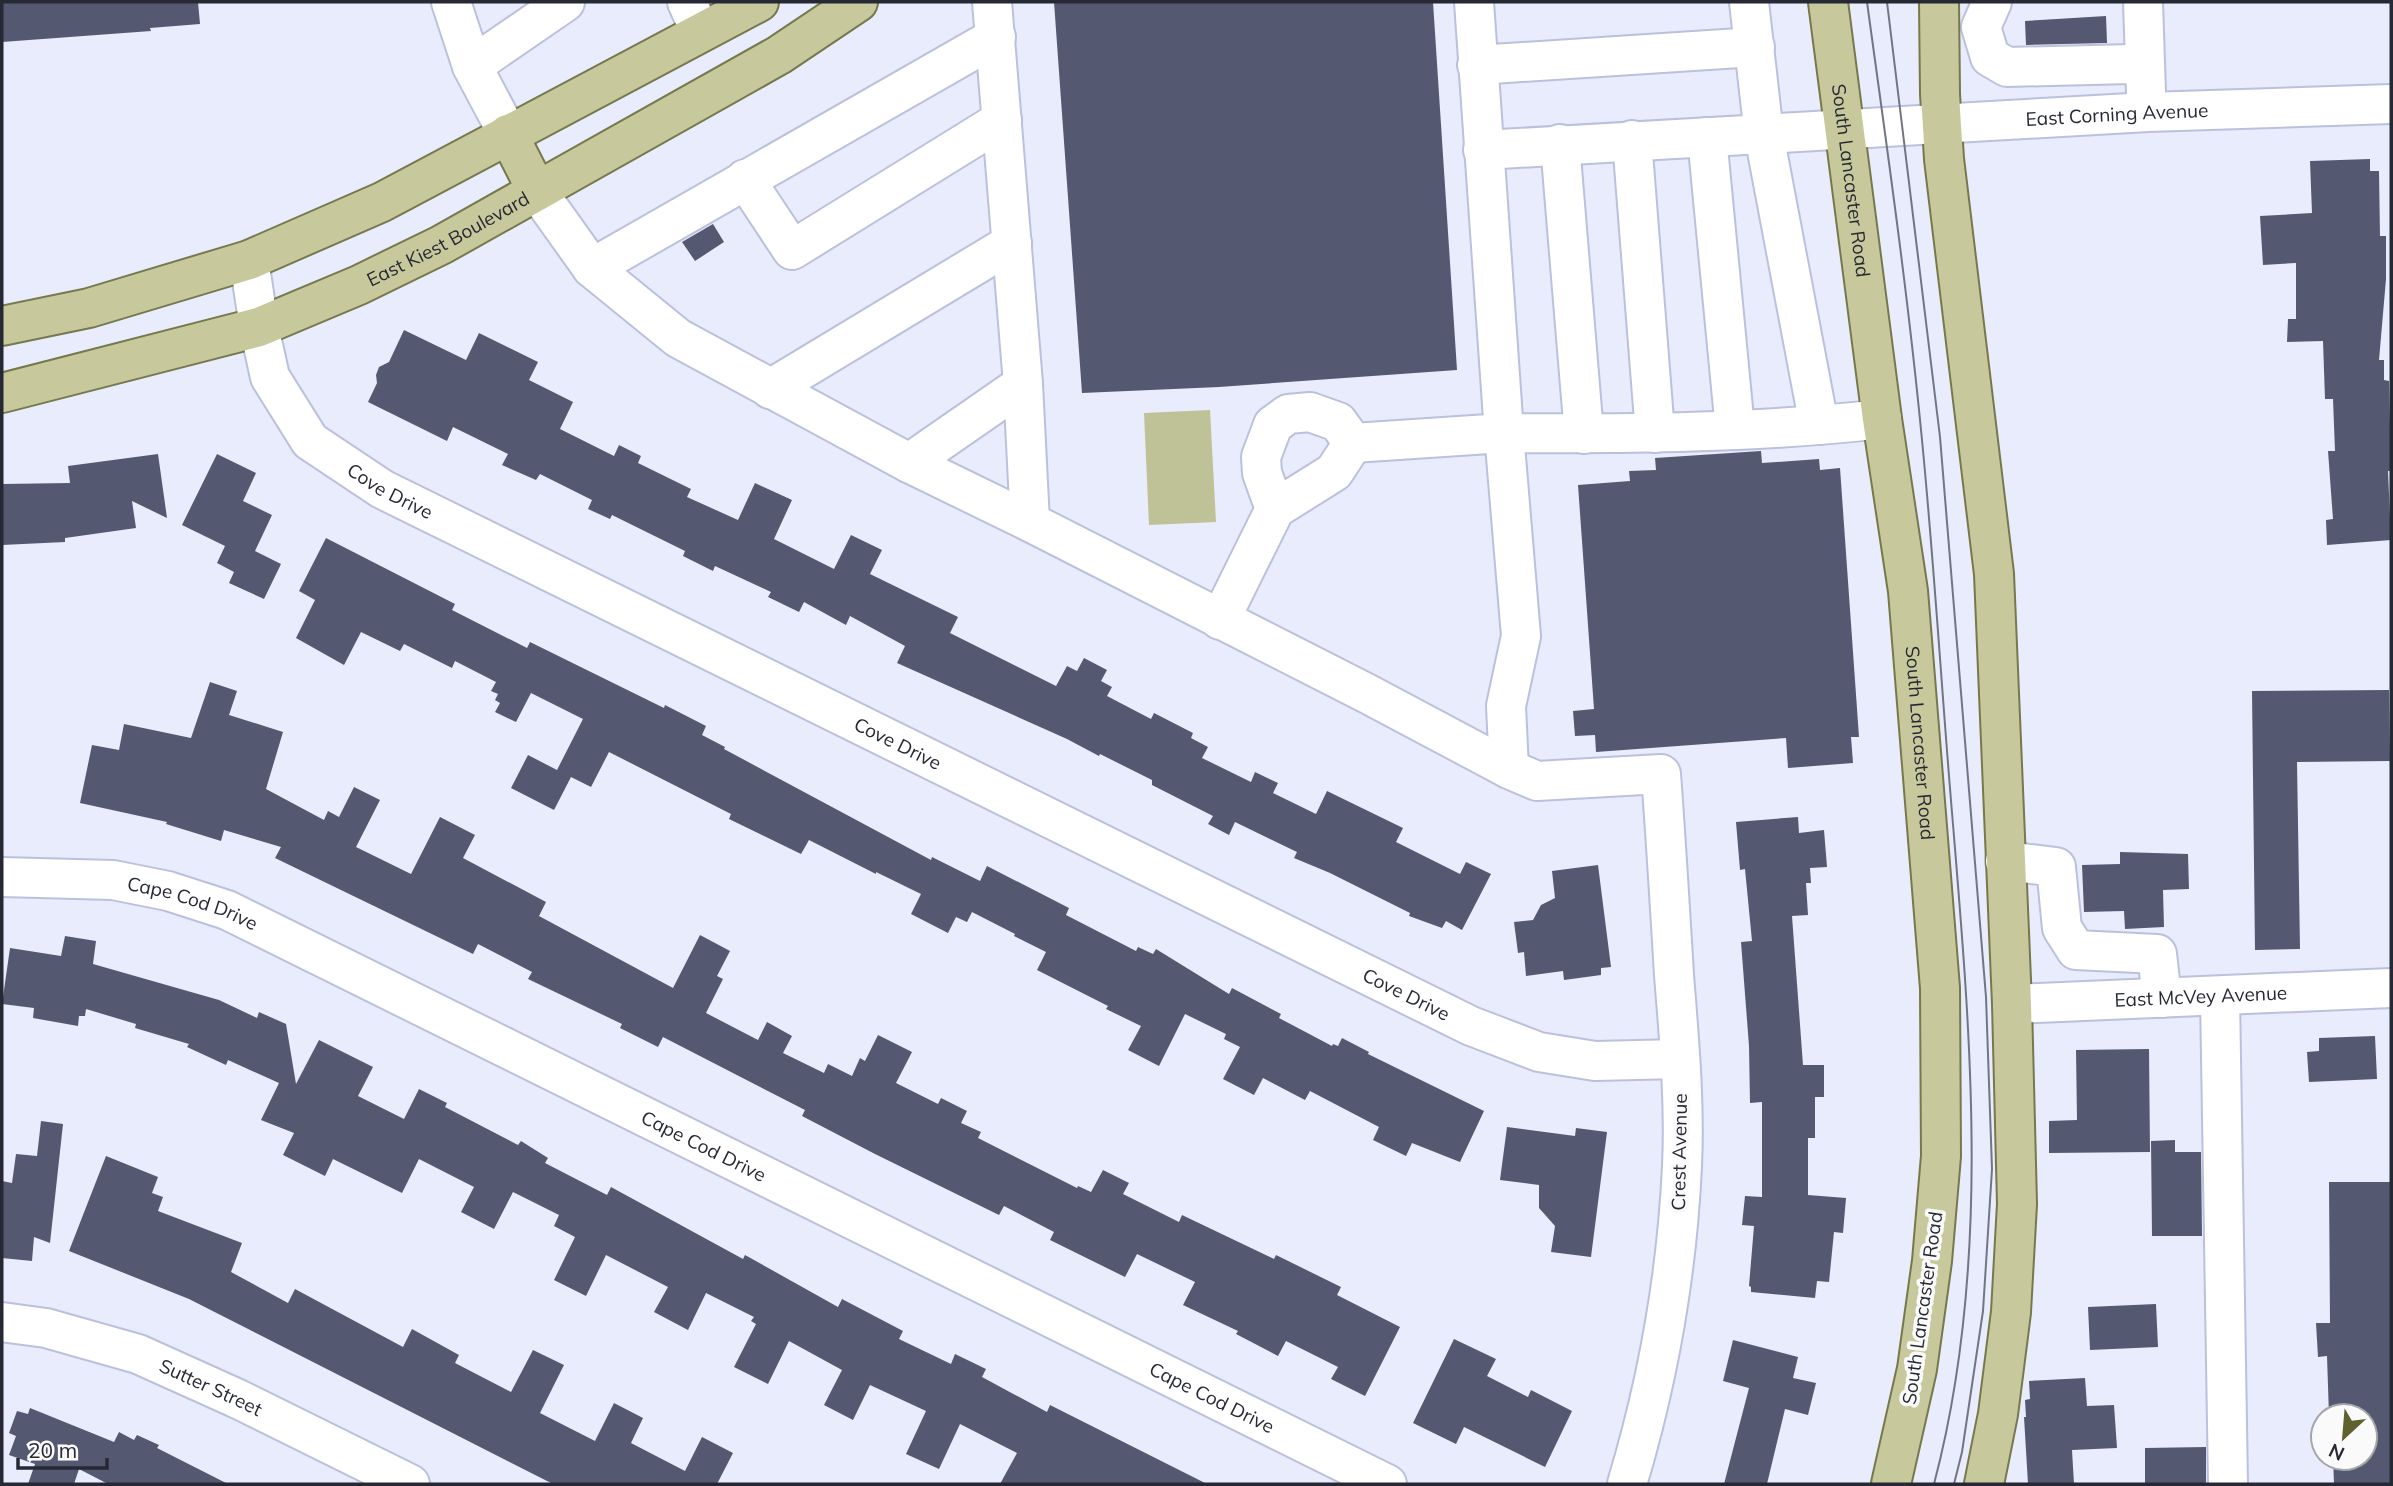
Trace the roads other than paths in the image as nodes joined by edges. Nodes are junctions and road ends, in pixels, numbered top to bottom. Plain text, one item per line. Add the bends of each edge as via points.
1 (451, 2) edge
2 (565, 2) edge
3 (858, 2) edge
4 (1474, 2) edge
5 (1749, 2) edge
6 (1828, 2) edge
7 (1939, 2) edge
8 (1992, 2) edge
9 (2143, 2) edge
10 (757, 3) edge
11 (694, 16) edge
12 (994, 19) edge
13 (1755, 47) junction
14 (1477, 65) junction
15 (472, 66) junction
16 (2144, 71) junction
17 (2391, 104) edge
18 (2148, 112) junction
19 (1002, 120) junction
20 (1942, 124) junction
21 (1844, 130) junction
22 (508, 134) junction
23 (1764, 135) junction
24 (1707, 137) junction
25 (1632, 140) junction
26 (1560, 144) junction
27 (1483, 150) junction
28 (745, 179) junction
29 (537, 191) junction
30 (1012, 243) junction
31 (249, 260) junction
32 (592, 268) junction
33 (2, 326) edge
34 (259, 327) junction
35 (1023, 384) junction
36 (770, 389) junction
37 (2, 393) edge
38 (1882, 419) junction
39 (1819, 425) junction
40 (1735, 429) junction
41 (1504, 433) junction
42 (1655, 433) junction
43 (1584, 434) junction
44 (1353, 443) junction
45 (909, 463) junction
46 (1275, 509) junction
47 (1030, 522) junction
48 (1220, 620) junction
49 (1509, 769) junction
50 (2005, 861) junction
51 (2, 877) edge
52 (2008, 924) junction
53 (2069, 939) junction
54 (2391, 988) edge
55 (2220, 996) junction
56 (2162, 998) junction
57 (2075, 1002) junction
58 (2012, 1004) junction
59 (1680, 1059) junction
60 (2, 1322) edge
61 (410, 1484) edge
62 (1387, 1484) edge
63 (1627, 1484) edge
64 (1891, 1484) edge
65 (1984, 1484) edge
66 (2228, 1484) edge

1 - 15 street
2 - 15 street
3 - 29 main road, East Kiest Boulevard via 779,55
4 - 14 street
5 - 13 street
6 - 21 main road, South Lancaster Road
7 - 20 main road
8 - 16 street via 1981,27 1990,57 2007,67 2131,64
9 - 16 street
10 - 11 main road
11 - 22 main road
12 - 19 street
12 - 28 street
13 - 14 street
13 - 23 street
14 - 27 street
15 - 22 street
16 - 18 street
17 - 18 street, East Corning Avenue
18 - 20 street, East Corning Avenue
19 - 28 street via 792,250
19 - 30 street
20 - 21 street, East Corning Avenue
20 - 50 main road via 1994,574
21 - 23 street, East Corning Avenue
21 - 38 main road, South Lancaster Road
22 - 29 main road
22 - 31 main road via 382,202
23 - 24 street, East Corning Avenue
23 - 39 street
24 - 25 street, East Corning Avenue
24 - 40 street
25 - 26 street, East Corning Avenue
25 - 42 street
26 - 27 street, East Corning Avenue
26 - 43 street
27 - 41 street
28 - 32 street
29 - 32 street
29 - 34 main road, East Kiest Boulevard via 359,285
30 - 35 street
30 - 36 street
31 - 33 main road via 89,308
31 - 34 street, Cove Drive
32 - 36 street via 678,338
34 - 37 main road, East Kiest Boulevard
34 - 59 street, Cove Drive via 270,377 310,441 382,489 1471,1026 1539,1052 1595,1061
35 - 45 street
35 - 47 street
36 - 45 street
38 - 39 street
38 - 64 main road, South Lancaster Road via 1908,591 1940,1001 1941,1156 1932,1261 1917,1369
39 - 40 street
40 - 42 street
41 - 43 street
41 - 44 street
41 - 49 street via 1521,636 1506,706
42 - 43 street
44 - 46 street via 1334,472
44 - 46 street via 1338,422 1310,412 1288,414 1273,425 1261,457
45 - 47 street
46 - 48 street
47 - 48 street
48 - 49 street
49 - 59 street, Crest Avenue via 1537,781 1661,774
50 - 52 main road
50 - 53 street via 2056,867
51 - 62 street, Cape Cod Drive via 113,880 226,910
52 - 53 street
52 - 58 main road
53 - 56 street via 2157,954
53 - 57 street
54 - 55 street, East McVey Avenue
55 - 56 street, East McVey Avenue
55 - 66 street
56 - 57 street, East McVey Avenue
57 - 58 street, East McVey Avenue
58 - 65 main road via 2017,1204 2011,1312
59 - 63 street, Crest Avenue via 1682,1165 1674,1257 1662,1339
60 - 61 street, Sutter Street via 46,1328 138,1354

